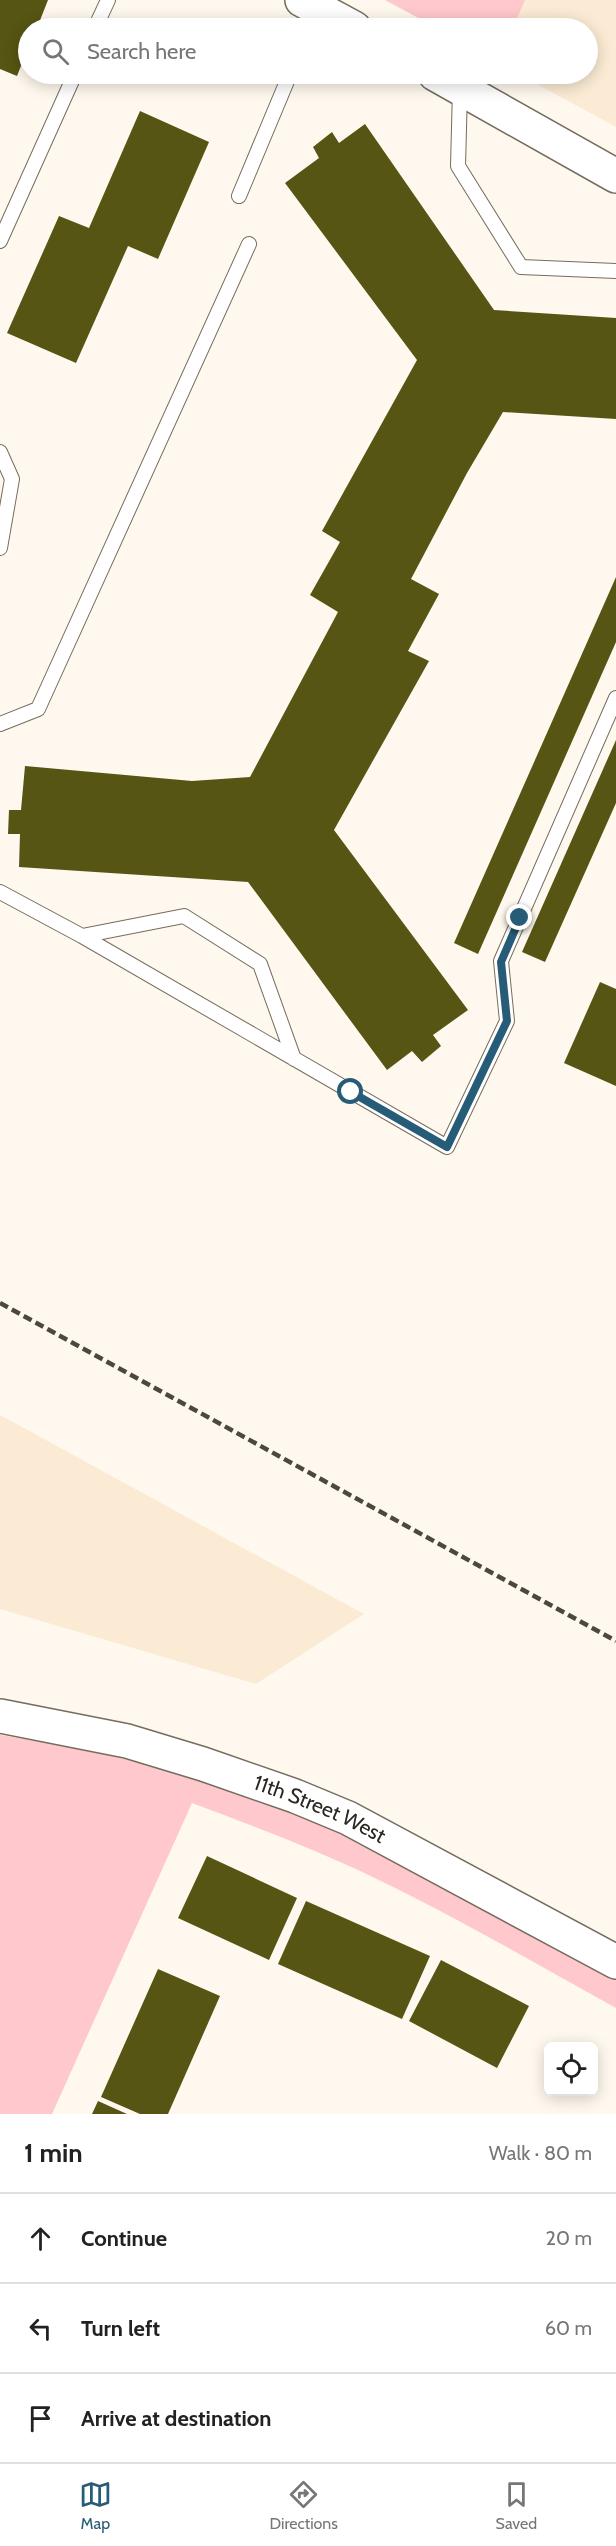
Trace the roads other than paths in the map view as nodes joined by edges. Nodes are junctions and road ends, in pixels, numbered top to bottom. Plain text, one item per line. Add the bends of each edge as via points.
1 (108, 0) edge
2 (309, 12) edge
3 (100, 18) edge
4 (326, 18) edge
5 (71, 84) edge
6 (286, 84) edge
7 (448, 84) edge
8 (454, 84) edge
9 (616, 176) edge
10 (239, 196) dead end
11 (0, 241) edge
12 (249, 244) dead end
13 (616, 271) edge
14 (0, 452) edge
15 (0, 548) edge
16 (616, 698) edge
17 (0, 724) edge
18 (0, 892) edge
19 (82, 936) junction
20 (294, 1059) junction
21 (0, 1716) edge
22 (616, 1962) edge

1 - 3 lane
2 - 4 main road
5 - 11 lane
6 - 10 lane
7 - 13 lane via 458,166 521,267
8 - 9 main road
12 - 17 lane via 38,709
14 - 15 lane via 12,478
16 - 20 lane via 501,962 507,1021 447,1147
18 - 19 lane
19 - 20 lane
19 - 20 lane via 184,916 260,964
21 - 22 main road, 11th Street West via 127,1741 295,1796 348,1818

